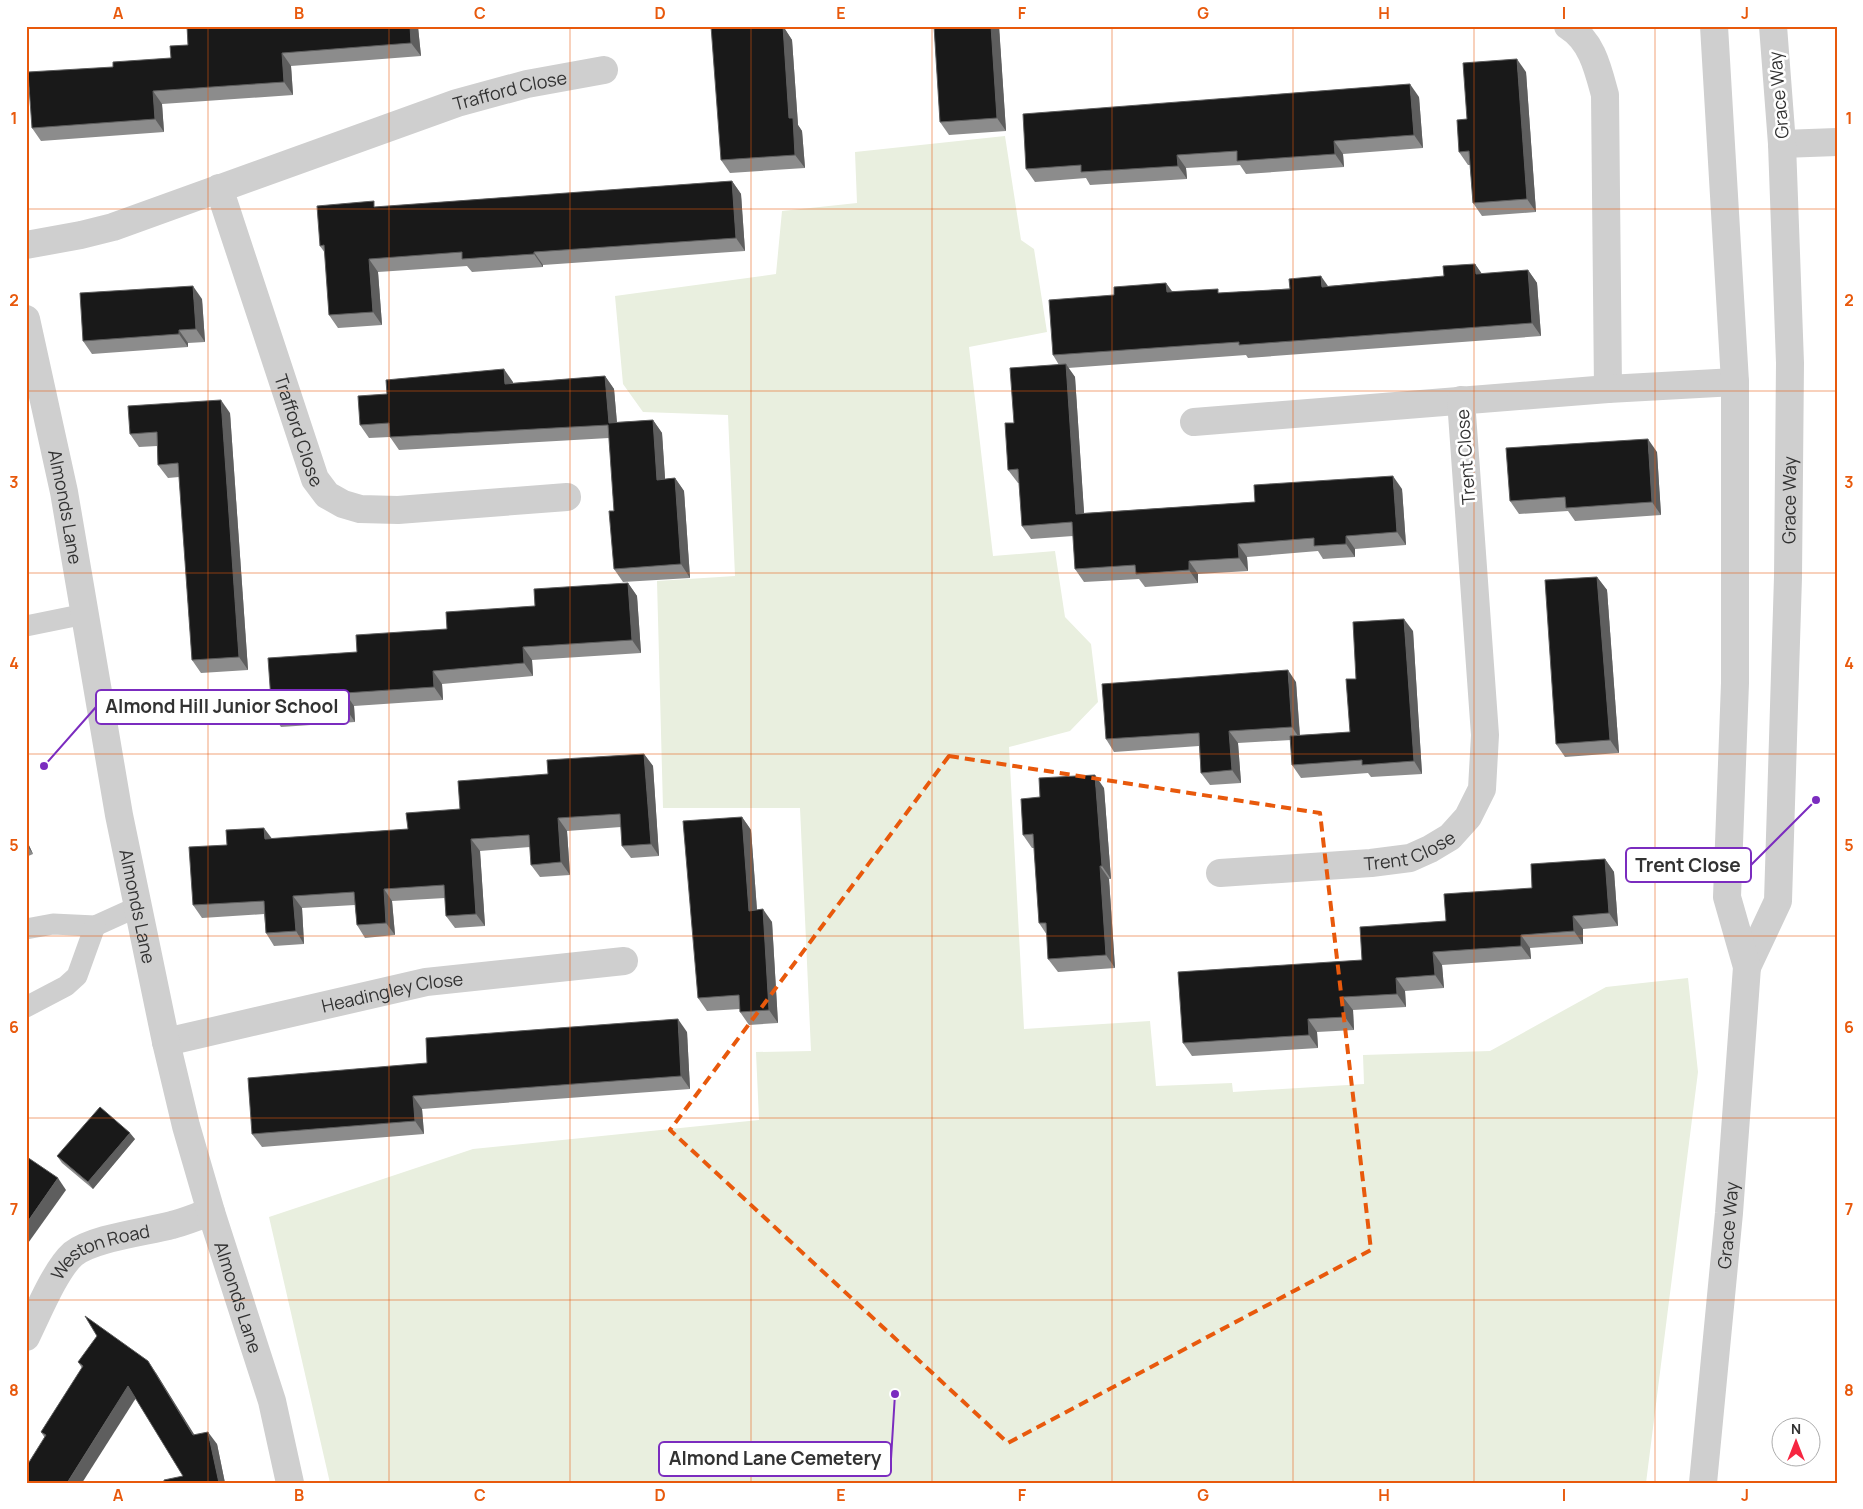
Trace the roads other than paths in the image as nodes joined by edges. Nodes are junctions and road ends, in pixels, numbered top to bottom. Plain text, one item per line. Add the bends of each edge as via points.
1 (1568, 26) edge
2 (1714, 26) edge
3 (1773, 26) edge
4 (604, 70) dead end
5 (1837, 142) edge
6 (1782, 144) junction
7 (219, 188) junction
8 (26, 244) edge
9 (26, 319) edge
10 (1735, 382) junction
11 (1608, 389) junction
12 (1461, 400) junction
13 (1194, 422) dead end
14 (567, 497) dead end
15 (85, 614) junction
16 (26, 626) edge
17 (1220, 873) dead end
18 (137, 907) junction
19 (95, 926) junction
20 (26, 929) edge
21 (624, 961) dead end
22 (1747, 967) junction
23 (26, 1008) edge
24 (166, 1042) junction
25 (211, 1212) junction
26 (26, 1337) edge
27 (290, 1483) edge
28 (1703, 1483) edge

1 - 11 street via 1588,45 1605,95
2 - 10 street, Grace Way
3 - 6 street, Grace Way
4 - 7 street, Trafford Close via 526,84 457,103
5 - 6 street
6 - 22 street, Grace Way via 1790,373 1788,577 1778,901
7 - 8 street, Trafford Close via 113,226
7 - 14 street, Trafford Close via 316,479 327,495 343,504 360,508 398,510
9 - 15 street, Almonds Lane via 64,492
10 - 11 street, Trent Close
10 - 22 street, Grace Way via 1735,683 1727,897
11 - 12 street, Trent Close
12 - 13 street, Trent Close
12 - 17 street, Trent Close via 1484,735 1482,789 1468,817 1450,836 1410,858
15 - 16 lane
15 - 18 street, Almonds Lane
18 - 19 lane
18 - 24 street, Almonds Lane
19 - 20 lane via 53,924
19 - 23 lane via 77,976 66,986
21 - 24 street, Headingley Close via 426,982
22 - 28 street, Grace Way via 1729,1213
24 - 25 street, Almonds Lane
25 - 26 street, Weston Road via 88,1245 74,1254 61,1270
25 - 27 street, Almonds Lane via 272,1401

